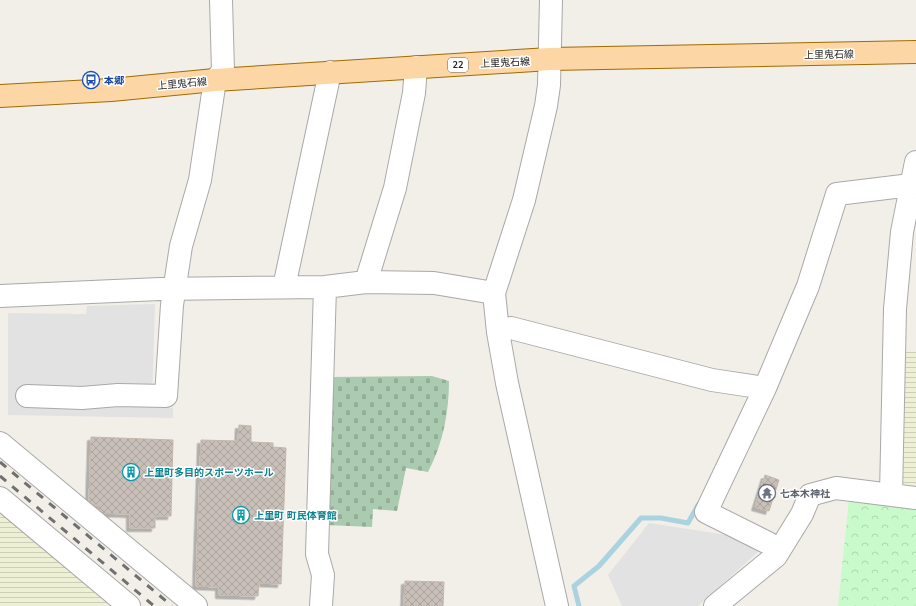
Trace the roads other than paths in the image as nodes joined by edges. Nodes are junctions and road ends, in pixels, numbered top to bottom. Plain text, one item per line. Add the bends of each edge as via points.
1 (221, 0) edge
2 (551, 0) edge
3 (916, 52) edge
4 (550, 59) junction
5 (416, 68) junction
6 (330, 72) junction
7 (215, 80) junction
8 (0, 96) edge
9 (916, 162) edge
10 (911, 186) junction
11 (366, 282) junction
12 (284, 287) junction
13 (325, 287) junction
14 (174, 289) junction
15 (494, 294) junction
16 (0, 296) edge
17 (498, 332) junction
18 (765, 388) junction
19 (27, 396) dead end
20 (0, 443) edge
21 (891, 494) junction
22 (0, 498) edge
23 (916, 498) edge
24 (776, 556) junction
25 (103, 596) edge
26 (129, 606) edge
27 (196, 606) edge
28 (320, 606) edge
29 (557, 606) edge
30 (715, 606) edge

1 - 7 street via 223,71
2 - 4 street
3 - 4 main road, 上里鬼石線 / 22
4 - 5 main road, 上里鬼石線 / 22
4 - 15 street via 546,106 524,200
5 - 6 main road, 上里鬼石線 / 22
5 - 11 street via 414,93 395,188
6 - 7 main road, 上里鬼石線 / 22
6 - 12 street
7 - 8 main road, 上里鬼石線 / 22 via 110,90
7 - 14 street via 200,180 181,246
9 - 10 street
10 - 18 street via 837,194 808,286
10 - 21 street via 902,232 895,309
11 - 13 street
11 - 15 street via 434,283
12 - 13 street
12 - 14 street
13 - 28 street via 317,554 323,575
14 - 16 street
14 - 19 street via 169,329 166,396
15 - 17 street
17 - 18 street via 511,328 712,380
17 - 29 street
18 - 24 street via 706,512 770,544
20 - 27 street
21 - 23 street
21 - 24 street via 836,488 810,495 802,514
22 - 25 street
24 - 30 street
25 - 26 street

